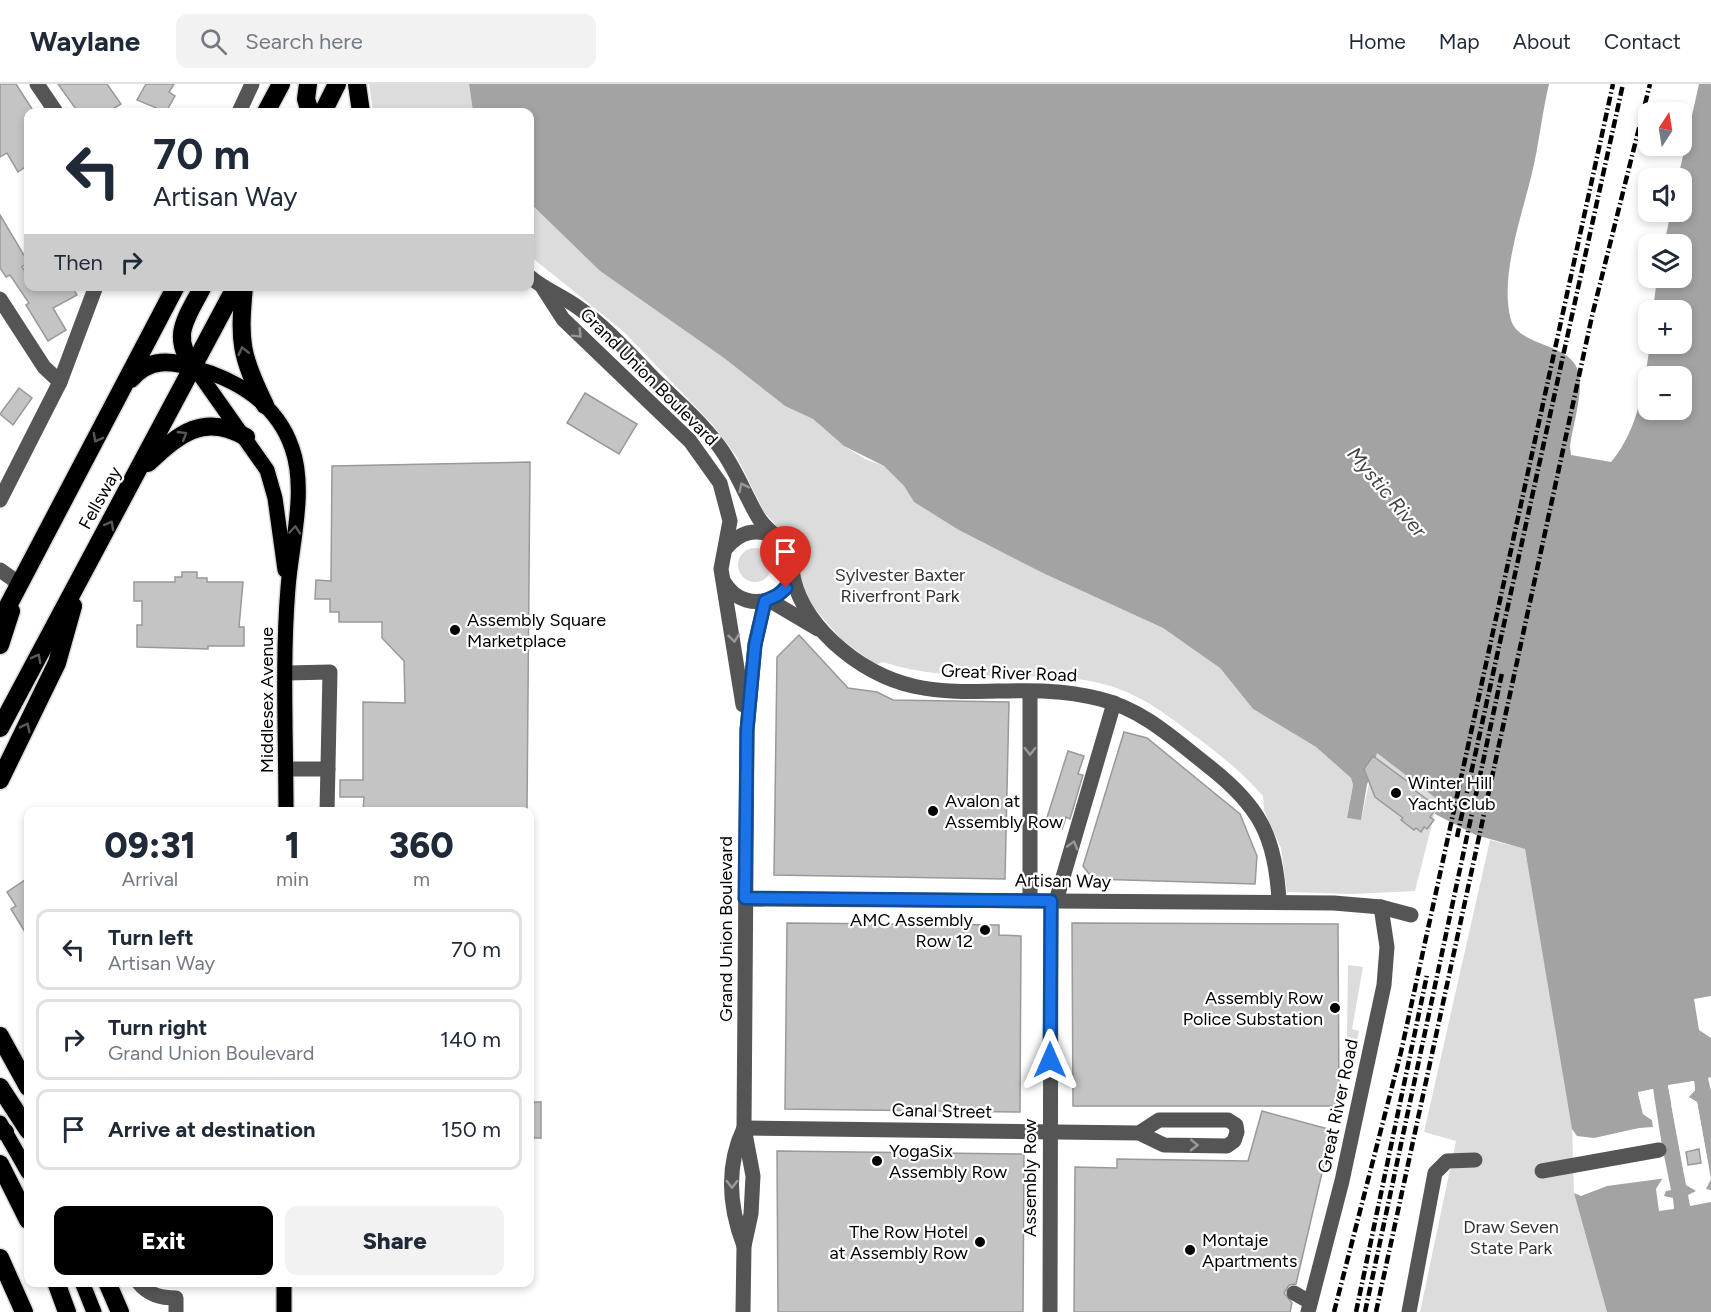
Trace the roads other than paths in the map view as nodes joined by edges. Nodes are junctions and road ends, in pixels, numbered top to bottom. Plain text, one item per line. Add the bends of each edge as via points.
1 (37, 84) edge
2 (252, 84) edge
3 (281, 84) edge
4 (308, 84) edge
5 (337, 84) edge
6 (357, 84) edge
7 (53, 108) edge
8 (241, 108) edge
9 (268, 108) edge
10 (309, 108) edge
11 (325, 108) edge
12 (360, 108) edge
13 (534, 280) edge
14 (543, 288) junction
15 (94, 291) edge
16 (165, 291) edge
17 (174, 291) edge
18 (201, 291) edge
19 (234, 291) edge
20 (244, 291) edge
21 (0, 299) edge
22 (152, 334) junction
23 (195, 368) junction
24 (60, 382) junction
25 (124, 387) junction
26 (265, 405) junction
27 (246, 437) junction
28 (138, 473) junction
29 (0, 500) edge
30 (774, 536) junction
31 (726, 548) junction
32 (792, 569) junction
33 (0, 570) edge
34 (81, 576) junction
35 (723, 580) junction
36 (20, 584) junction
37 (288, 588) junction
38 (767, 601) junction
39 (0, 621) edge
40 (823, 632) junction
41 (0, 645) edge
42 (287, 672) junction
43 (1030, 692) junction
44 (1114, 703) junction
45 (0, 728) edge
46 (747, 730) junction
47 (286, 769) junction
48 (328, 769) junction
49 (0, 780) edge
50 (286, 807) edge
51 (327, 807) edge
52 (745, 898) junction
53 (1030, 900) junction
54 (1054, 901) junction
55 (1279, 902) junction
56 (1381, 907) junction
57 (1410, 915) dead end
58 (0, 1036) edge
59 (24, 1080) edge
60 (0, 1087) edge
61 (24, 1124) edge
62 (2, 1128) edge
63 (744, 1128) junction
64 (1050, 1131) junction
65 (1139, 1133) junction
66 (1659, 1150) dead end
67 (1475, 1161) dead end
68 (0, 1164) edge
69 (24, 1165) edge
70 (1542, 1171) dead end
71 (24, 1212) edge
72 (0, 1258) edge
73 (58, 1287) edge
74 (84, 1287) edge
75 (111, 1287) edge
76 (141, 1287) edge
77 (284, 1287) edge
78 (1294, 1293) dead end
79 (1309, 1307) edge
80 (24, 1312) edge
81 (67, 1312) edge
82 (93, 1312) edge
83 (120, 1312) edge
84 (176, 1312) edge
85 (284, 1312) edge
86 (742, 1312) edge
87 (1050, 1312) edge
88 (1409, 1312) edge

1 - 7 street
2 - 8 street
3 - 9 highway
4 - 10 highway
5 - 11 highway
6 - 12 highway
13 - 14 street, Grand Union Boulevard
30 -> 14 street, Grand Union Boulevard via 759,518 726,457 701,425 594,320
14 -> 31 street, Grand Union Boulevard via 563,319 690,441 713,469 729,509
15 - 24 street
16 - 22 street
17 - 22 highway, Fellsway
18 - 23 highway via 181,333 183,351
19 - 23 highway, Fellsway
26 -> 20 highway via 242,350
21 - 24 street via 44,368
22 - 25 highway, Fellsway
23 - 25 highway via 169,362 152,364 136,373
23 - 26 main road, Middlesex Avenue via 233,381
23 - 27 main road, Middlesex Avenue
23 - 28 highway, Fellsway
24 - 29 street
25 -> 36 highway, Fellsway
37 -> 26 main road, Middlesex Avenue via 296,511 296,461 285,432
28 -> 27 highway via 179,436 200,426 222,426
27 - 37 main road, Middlesex Avenue via 272,484
34 -> 28 highway, Fellsway
30 - 31 street via 764,532 743,534
30 - 32 street, Grand Union Boulevard via 788,550
31 - 35 street via 722,558
32 - 38 street, Grand Union Boulevard via 786,588
32 - 40 street, Great River Road via 801,602
33 - 36 street
45 -> 34 highway, Fellsway
49 -> 34 highway via 57,663
35 - 38 street via 745,600
35 -> 46 street, Grand Union Boulevard
36 - 39 highway, Fellsway
36 - 41 highway
37 - 42 main road, Middlesex Avenue
38 - 40 street, Great River Road
38 - 46 street, Grand Union Boulevard via 755,645
40 - 43 street, Great River Road via 863,666 907,686 939,692
42 - 47 main road, Middlesex Avenue
42 - 48 street via 330,672
43 - 44 street, Great River Road via 1071,693
43 -> 53 street
54 -> 44 street, Assembly Row
44 - 55 street, Great River Road via 1161,730 1229,782 1253,806 1274,851
46 - 52 street, Grand Union Boulevard
47 - 48 street
47 - 50 main road, Middlesex Avenue
48 - 51 street
52 - 53 street, Artisan Way
52 - 63 street, Grand Union Boulevard
53 - 54 street, Artisan Way
54 - 55 street, Artisan Way
54 - 64 street, Assembly Row
55 - 56 street, Artisan Way
56 - 57 street, Artisan Way
56 - 79 street, Great River Road via 1387,947 1382,993 1342,1181
58 - 59 highway
60 - 61 highway
62 - 69 main road
63 - 64 street, Canal Street
63 - 86 street, Grand Union Boulevard via 753,1176 744,1246
64 - 65 street, Canal Street
64 - 87 street, Assembly Row
65 -> 65 street, Canal Street via 1164,1145 1227,1146 1237,1132 1236,1125 1228,1120 1159,1120
66 - 70 street
67 - 88 street via 1447,1161 1436,1173
68 - 71 highway
72 - 80 highway
73 - 81 highway
74 - 82 main road
75 - 83 highway
76 - 84 street via 154,1295 176,1298
77 - 85 main road
78 - 79 street

